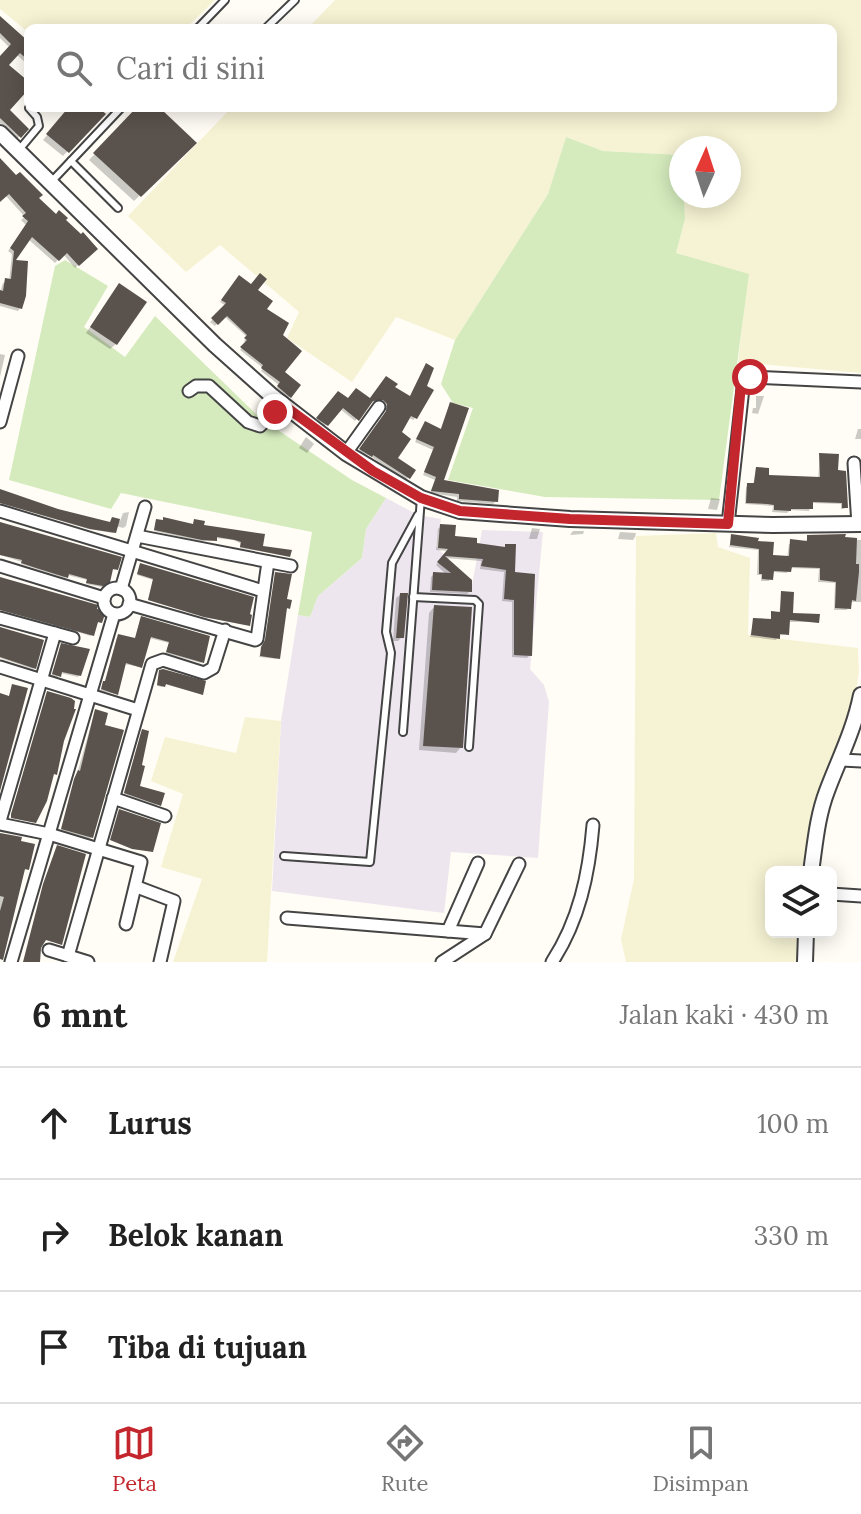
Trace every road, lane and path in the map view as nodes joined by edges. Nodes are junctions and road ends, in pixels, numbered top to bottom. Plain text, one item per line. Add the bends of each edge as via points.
1 (225, 0) edge
2 (295, 0) edge
3 (202, 24) edge
4 (270, 24) edge
5 (32, 112) edge
6 (117, 112) edge
7 (0, 133) edge
8 (18, 151) junction
9 (71, 161) junction
10 (50, 183) junction
11 (118, 208) dead end
12 (18, 356) dead end
13 (861, 382) edge
14 (189, 391) dead end
15 (282, 404) junction
16 (379, 407) dead end
17 (0, 422) edge
18 (346, 453) junction
19 (854, 463) dead end
20 (421, 498) junction
21 (145, 507) dead end
22 (0, 511) edge
23 (418, 515) junction
24 (728, 524) junction
25 (860, 525) edge
26 (137, 536) junction
27 (861, 540) edge
28 (132, 552) junction
29 (268, 562) junction
30 (0, 566) edge
31 (291, 566) dead end
32 (121, 589) junction
33 (263, 591) junction
34 (413, 597) junction
35 (104, 598) junction
36 (129, 604) junction
37 (114, 614) junction
38 (0, 618) edge
39 (225, 630) junction
40 (55, 633) junction
41 (73, 638) dead end
42 (0, 667) edge
43 (41, 680) junction
44 (90, 695) junction
45 (861, 695) edge
46 (138, 710) junction
47 (403, 732) dead end
48 (469, 747) dead end
49 (842, 760) junction
50 (861, 761) edge
51 (113, 798) junction
52 (165, 816) dead end
53 (0, 823) edge
54 (593, 825) dead end
55 (49, 834) junction
56 (101, 848) junction
57 (284, 856) dead end
58 (478, 863) dead end
59 (519, 864) dead end
60 (812, 866) edge
61 (137, 887) junction
62 (837, 894) edge
63 (861, 896) edge
64 (287, 918) dead end
65 (126, 924) dead end
66 (448, 931) junction
67 (485, 934) junction
68 (806, 938) edge
69 (49, 950) dead end
70 (68, 956) junction
71 (11, 962) edge
72 (88, 962) edge
73 (160, 962) edge
74 (442, 962) edge
75 (552, 962) edge
76 (805, 962) edge

1 - 3 lane
2 - 4 lane
5 - 8 lane via 39,126
6 - 9 lane
7 - 8 street
8 - 10 street
9 - 10 lane
9 - 11 lane
10 - 15 street
12 - 17 street
13 - 24 street via 744,379
14 - 15 street via 209,386 248,422 260,426
15 - 18 street
16 - 18 street
18 - 20 street
19 - 25 street
20 - 23 lane
20 - 24 street via 492,515
21 - 26 street
22 - 28 street
23 - 34 lane
23 - 57 lane via 392,563 386,632 391,653 370,862
24 - 25 street
25 - 27 street
26 - 28 street
26 - 29 street
28 - 32 street
28 - 33 street
29 - 31 street
29 - 33 street
30 - 35 street
32 - 35 street
32 - 36 street
33 - 39 street via 257,639
34 - 47 lane
34 - 48 lane via 479,604
35 - 37 street
36 - 37 street
36 - 39 street
37 - 44 street
38 - 40 street
39 - 46 street via 209,672 163,660 152,664
40 - 41 street
40 - 43 street
42 - 43 street
43 - 44 street
43 - 53 street
44 - 46 street
44 - 55 street
45 - 49 street
46 - 51 street
49 - 50 street
49 - 60 street via 823,806
51 - 52 street
51 - 56 street
53 - 55 street
54 - 75 street via 584,888
55 - 56 street
55 - 71 street
56 - 61 street via 141,862
56 - 70 street
58 - 66 street
59 - 67 street
61 - 65 street
61 - 73 street via 174,901
62 - 63 street
64 - 66 street
66 - 67 street
67 - 74 street
68 - 76 street
69 - 70 street
70 - 72 street

